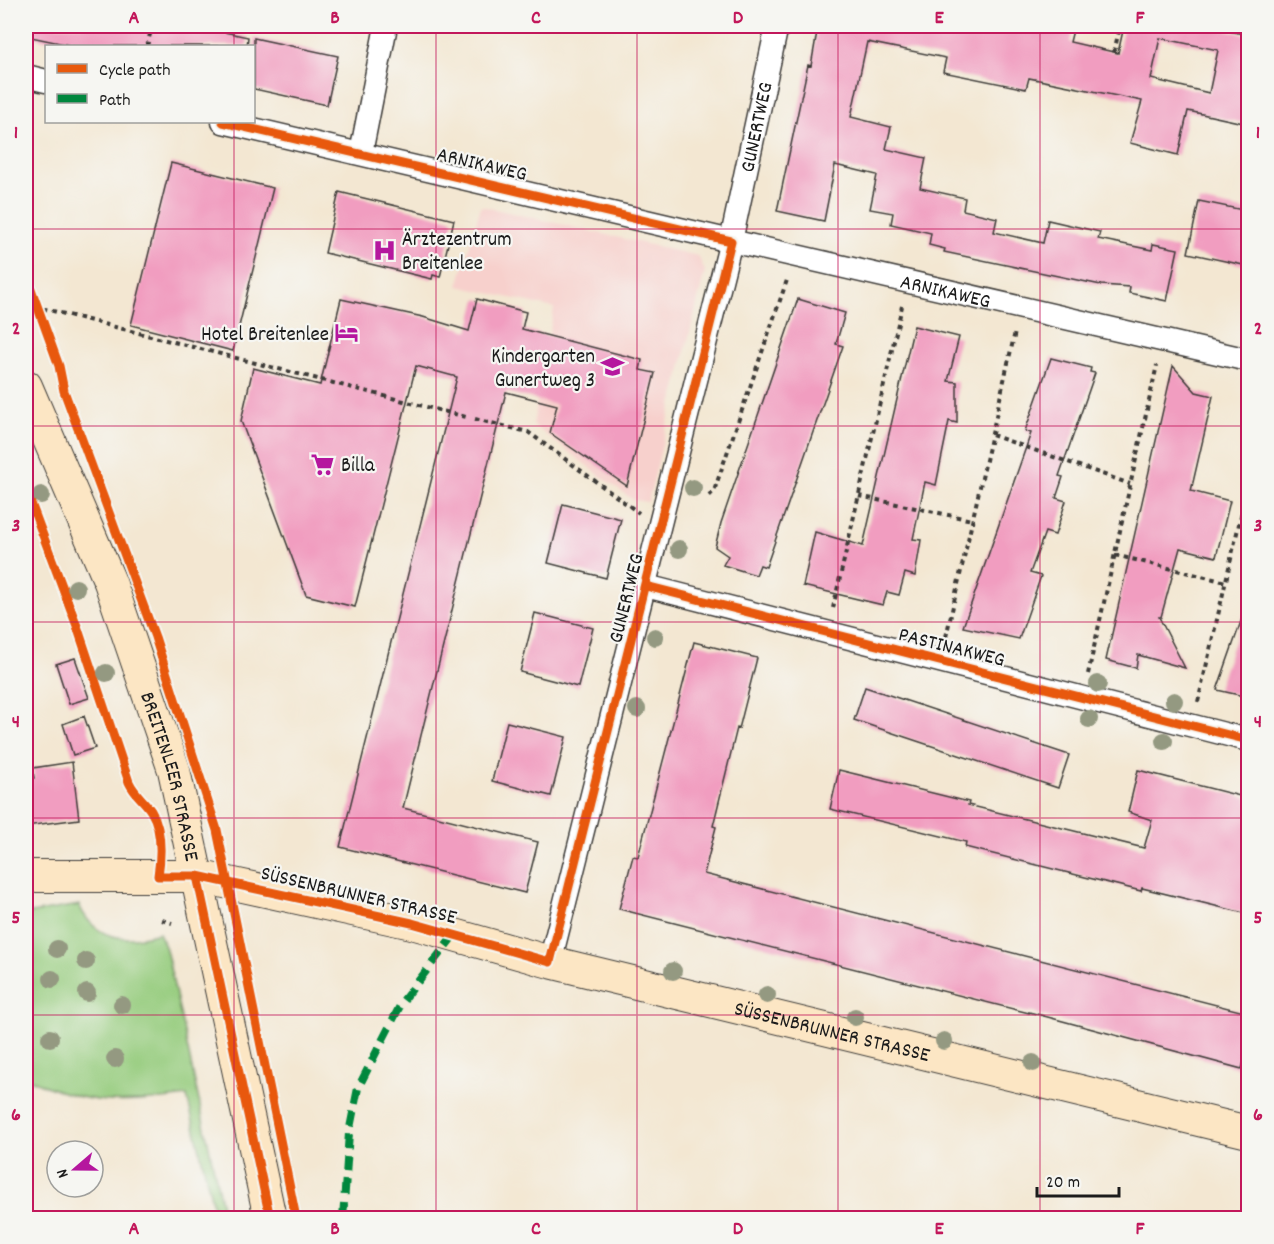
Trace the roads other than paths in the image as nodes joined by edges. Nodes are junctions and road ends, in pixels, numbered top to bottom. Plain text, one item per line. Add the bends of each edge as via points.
1 (386, 26) edge
2 (777, 26) edge
3 (26, 76) edge
4 (45, 81) edge
5 (227, 123) edge
6 (361, 153) junction
7 (731, 242) junction
8 (1248, 360) edge
9 (26, 386) edge
10 (646, 586) junction
11 (1248, 740) edge
12 (26, 876) edge
13 (196, 876) junction
14 (550, 962) junction
15 (1248, 1132) edge
16 (270, 1218) edge

1 - 6 street
2 - 7 street, GUNERTWEG
3 - 4 street
5 - 6 street, ARNIKAWEG
6 - 7 street, ARNIKAWEG
7 - 8 street, ARNIKAWEG
7 - 10 street, GUNERTWEG
9 - 13 street, BREITENLEER STRASSE via 110,582 174,770
10 - 11 street, PASTINAKWEG
10 - 14 street, GUNERTWEG
12 - 13 street, SÜSSENBRUNNER STRASSE
13 - 14 street, SÜSSENBRUNNER STRASSE via 412,923
13 - 16 street, BREITENLEER STRASSE
14 - 15 street, SÜSSENBRUNNER STRASSE

